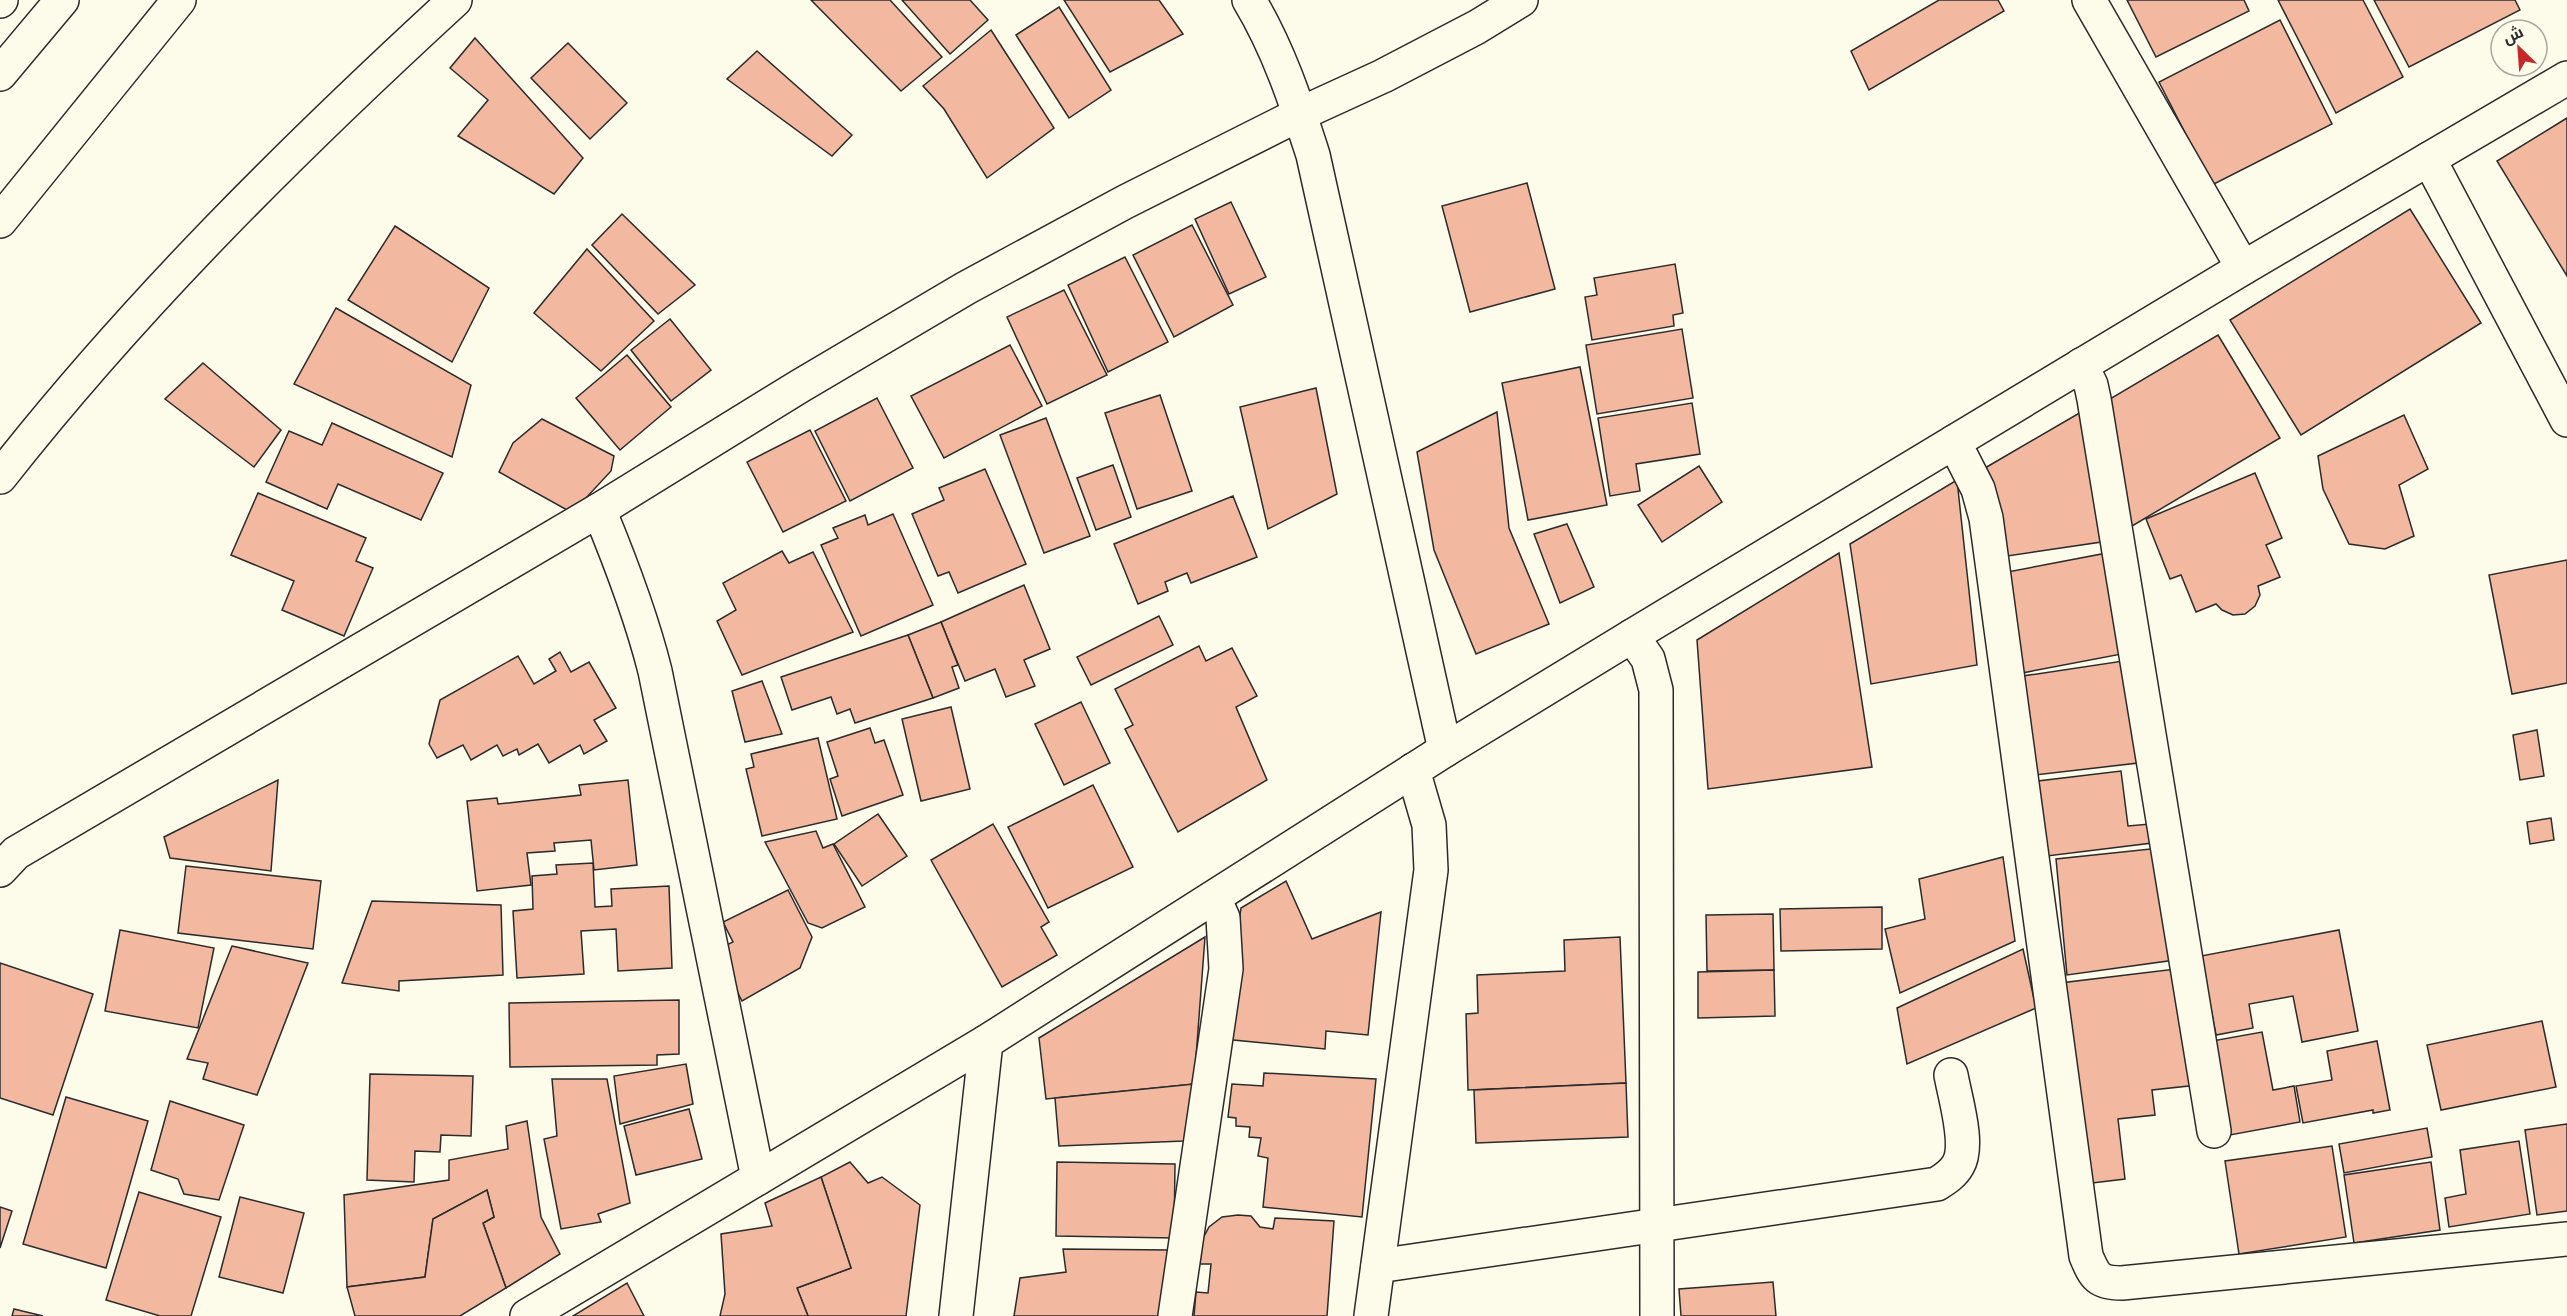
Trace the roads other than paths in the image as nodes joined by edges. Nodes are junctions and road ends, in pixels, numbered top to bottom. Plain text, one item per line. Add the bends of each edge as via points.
1 (62, 0) edge
2 (179, 0) edge
3 (455, 0) edge
4 (1249, 0) edge
5 (1521, 0) edge
6 (2089, 0) edge
7 (0, 74) edge
8 (2567, 78) edge
9 (1300, 114) junction
10 (2429, 159) junction
11 (0, 221) edge
12 (2243, 268) junction
13 (2081, 365) junction
14 (2567, 420) edge
15 (1954, 442) junction
16 (0, 477) edge
17 (599, 510) junction
18 (1632, 636) junction
19 (1445, 750) junction
20 (1413, 770) junction
21 (5, 856) edge
22 (1214, 898) junction
23 (986, 1042) junction
24 (1951, 1076) dead end
25 (2214, 1131) dead end
26 (758, 1178) junction
27 (1657, 1225) junction
28 (2567, 1239) edge
29 (1377, 1266) junction
30 (527, 1316) edge
31 (956, 1316) edge
32 (1174, 1316) edge
33 (1371, 1316) edge
34 (1657, 1316) edge

1 - 7 street
2 - 11 street
3 - 16 street via 323,123 167,282
4 - 9 street via 1265,28
5 - 9 street via 1383,76
6 - 12 street
8 - 10 street
9 - 17 street via 966,288
9 - 19 street via 1313,155
10 - 12 street
10 - 14 street
12 - 13 street
13 - 15 street
13 - 25 street via 2094,399
15 - 18 street
15 - 28 street via 1978,489 1986,518 2086,1256 2093,1274 2106,1283 2122,1284
17 - 21 street
17 - 26 street via 630,585 655,671
18 - 19 street
18 - 27 street via 1648,659 1656,690
19 - 20 street
20 - 22 street
20 - 29 street via 1429,825 1431,870
22 - 23 street
22 - 32 street via 1223,918 1226,969
23 - 26 street
23 - 31 street
24 - 27 street via 1963,1151 1959,1164 1937,1184
26 - 30 street
27 - 29 street
27 - 34 street
29 - 33 street

